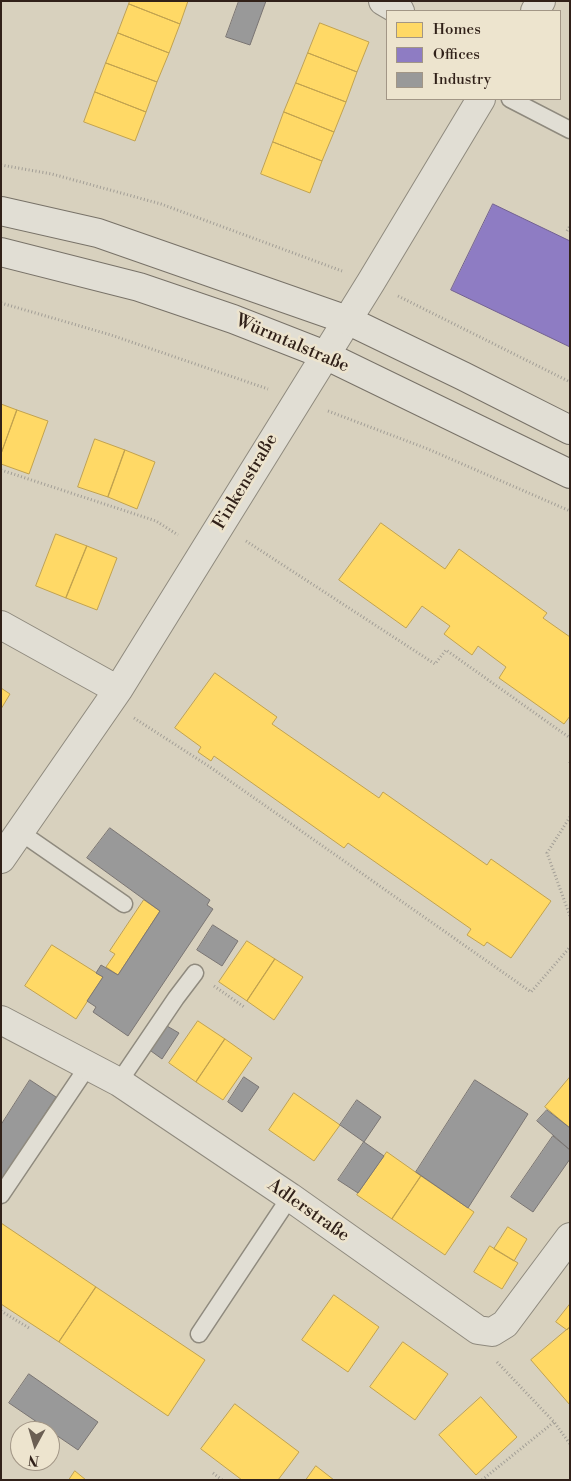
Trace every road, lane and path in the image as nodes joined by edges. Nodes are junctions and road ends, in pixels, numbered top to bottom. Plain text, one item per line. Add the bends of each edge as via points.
1 (383, 1) edge
2 (398, 10) edge
3 (480, 100) edge
4 (512, 100) edge
5 (570, 130) edge
6 (1, 165) edge
7 (1, 211) edge
8 (570, 226) edge
9 (567, 231) dead end
10 (1, 252) edge
11 (371, 282) junction
12 (1, 303) edge
13 (347, 320) junction
14 (324, 355) junction
15 (570, 382) edge
16 (297, 399) junction
17 (570, 430) edge
18 (1, 470) edge
19 (570, 474) edge
20 (570, 511) edge
21 (220, 524) junction
22 (204, 552) junction
23 (1, 625) edge
24 (113, 696) junction
25 (570, 738) edge
26 (570, 817) edge
27 (20, 832) junction
28 (1, 859) edge
29 (124, 904) dead end
30 (570, 916) edge
31 (570, 947) edge
32 (195, 973) joint
33 (244, 1007) dead end
34 (1, 1020) edge
35 (88, 1066) junction
36 (119, 1082) junction
37 (1, 1195) edge
38 (290, 1197) junction
39 (570, 1237) edge
40 (1, 1311) edge
41 (29, 1328) dead end
42 (492, 1332) junction
43 (199, 1334) dead end
44 (554, 1422) junction
45 (570, 1444) edge
46 (213, 1473) dead end
47 (222, 1480) edge
48 (482, 1480) edge

1 - 2 street
3 - 11 street, Finkenstraße
4 - 5 lane
6 - 11 path via 52,174 160,204
7 - 13 street, Würmtalstraße via 98,233
8 - 9 path
10 - 14 street, Würmtalstraße via 139,287
11 - 13 street, Finkenstraße
11 - 15 path
12 - 16 path via 111,334
13 - 14 street, Finkenstraße
13 - 17 street, Würmtalstraße
14 - 16 street, Finkenstraße
14 - 19 street, Würmtalstraße
16 - 20 path via 428,449
16 - 21 street, Finkenstraße
18 - 22 path via 156,521
21 - 22 street, Finkenstraße
21 - 25 path via 435,664 446,650
22 - 24 street, Finkenstraße
23 - 24 street
24 - 27 street, Finkenstraße
24 - 31 path via 531,992
26 - 30 path via 547,853
27 - 28 street, Finkenstraße
27 - 29 lane
32 - 33 path
32 - 36 lane
34 - 35 street, Adlerstraße
35 - 36 street, Adlerstraße
35 - 37 lane
36 - 38 street, Adlerstraße
38 - 42 street, Adlerstraße via 478,1330
38 - 43 lane
39 - 42 street via 505,1324
40 - 41 path
42 - 44 path via 496,1361
44 - 45 path
44 - 48 path
46 - 47 path

